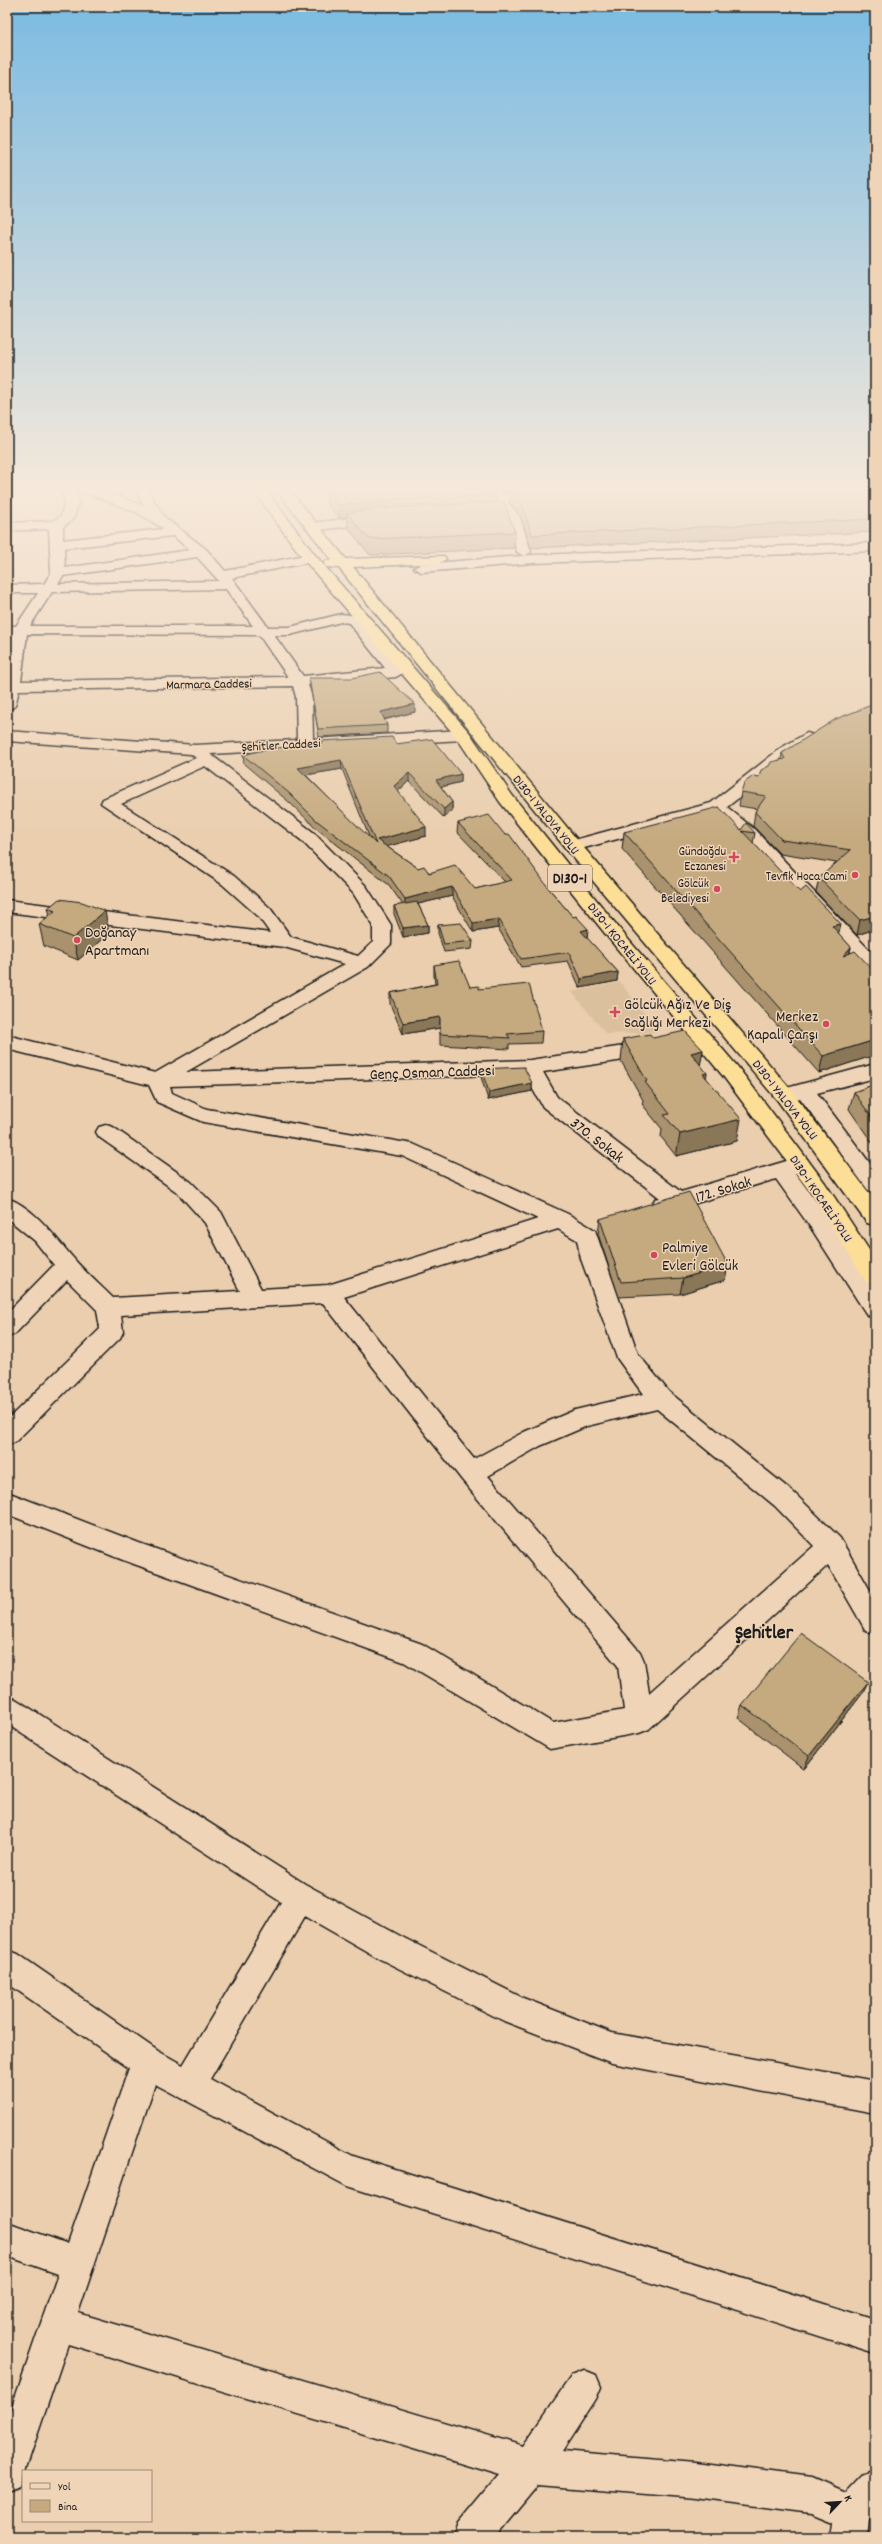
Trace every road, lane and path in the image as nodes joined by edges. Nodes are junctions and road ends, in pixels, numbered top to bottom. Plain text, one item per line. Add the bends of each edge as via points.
1 (35, 605) edge
2 (244, 605) edge
3 (347, 605) edge
4 (375, 605) edge
5 (13, 630) edge
6 (262, 631) junction
7 (401, 672) junction
8 (299, 681) junction
9 (10, 686) edge
10 (7, 706) edge
11 (822, 730) edge
12 (463, 735) junction
13 (7, 736) edge
14 (305, 743) junction
15 (201, 754) junction
16 (717, 807) junction
17 (572, 846) junction
18 (7, 906) edge
19 (285, 941) junction
20 (871, 958) edge
21 (362, 962) junction
22 (704, 1039) junction
23 (7, 1042) edge
24 (530, 1067) junction
25 (875, 1071) edge
26 (157, 1080) junction
27 (794, 1093) junction
28 (106, 1132) dead end
29 (790, 1167) junction
30 (875, 1185) edge
31 (678, 1201) junction
32 (7, 1206) edge
33 (642, 1212) edge
34 (875, 1217) edge
35 (599, 1224) dead end
36 (569, 1226) junction
37 (67, 1266) junction
38 (875, 1277) edge
39 (328, 1294) junction
40 (255, 1299) junction
41 (108, 1307) junction
42 (875, 1309) edge
43 (7, 1328) edge
44 (661, 1399) junction
45 (7, 1435) edge
46 (471, 1473) junction
47 (7, 1503) edge
48 (831, 1546) junction
49 (875, 1623) edge
50 (7, 1709) edge
51 (639, 1720) junction
52 (300, 1897) junction
53 (7, 1964) edge
54 (147, 2062) junction
55 (189, 2085) junction
56 (875, 2097) edge
57 (7, 2239) edge
58 (78, 2264) junction
59 (58, 2324) junction
60 (875, 2337) edge
61 (584, 2387) dead end
62 (530, 2466) junction
63 (7, 2473) edge
64 (859, 2512) edge
65 (471, 2537) edge

1 - 5 street
2 - 6 street
3 - 7 highway, D130-1 KOCAELİ YOLU / D130-1
4 - 17 highway, D130-1 YALOVA YOLU / D130-1 via 492,744
5 - 6 street
5 - 9 street
6 - 7 street via 290,631 341,618 353,619
6 - 8 street
7 - 8 street, Marmara Caddesi
7 - 12 highway, D130-1 KOCAELİ YOLU / D130-1
8 - 9 street, Marmara Caddesi
8 - 14 street via 304,697
9 - 10 street
11 - 16 street via 787,751
12 - 14 street, Şehitler Caddesi
12 - 22 highway, D130-1 KOCAELİ YOLU / D130-1 via 506,798 621,942
13 - 15 street
14 - 15 street, Şehitler Caddesi
15 - 19 street via 109,803 228,880 264,912
15 - 21 street via 307,836 360,890 382,925 382,944
16 - 17 street
16 - 20 street via 748,833
17 - 27 highway, D130-1 YALOVA YOLU / D130-1
18 - 19 street
19 - 21 street
21 - 26 street
22 - 24 street, Genç Osman Caddesi
22 - 29 highway, D130-1 KOCAELİ YOLU / D130-1
23 - 26 street, Genç Osman Caddesi
24 - 26 street, Genç Osman Caddesi
24 - 31 street, 370. Sokak via 550,1102
25 - 27 street
26 - 36 street via 164,1097 203,1115 406,1149
27 - 30 street
27 - 34 highway, D130-1 YALOVA YOLU / D130-1
28 - 40 street via 184,1187 213,1218
29 - 31 street, 172. Sokak
29 - 38 highway, D130-1 KOCAELİ YOLU / D130-1
29 - 42 street via 819,1222
31 - 33 street, 172. Sokak
32 - 37 street via 42,1235
35 - 36 street
36 - 39 street
36 - 44 street via 587,1236 592,1259 628,1358
37 - 41 street
37 - 43 street
39 - 40 street
39 - 46 street
40 - 41 street
41 - 45 street via 112,1332
44 - 46 street via 583,1417 532,1439
44 - 48 street via 784,1499
46 - 51 street via 631,1661
47 - 51 street via 132,1552 413,1653 550,1736
48 - 49 street
48 - 51 street
50 - 52 street
52 - 55 street
52 - 56 street via 391,1948 515,2010 612,2048
53 - 54 street
54 - 55 street
54 - 58 street
55 - 60 street via 347,2170
57 - 58 street
58 - 59 street
59 - 62 street
59 - 63 street
61 - 62 street
62 - 64 street via 696,2480 812,2495
62 - 65 street

